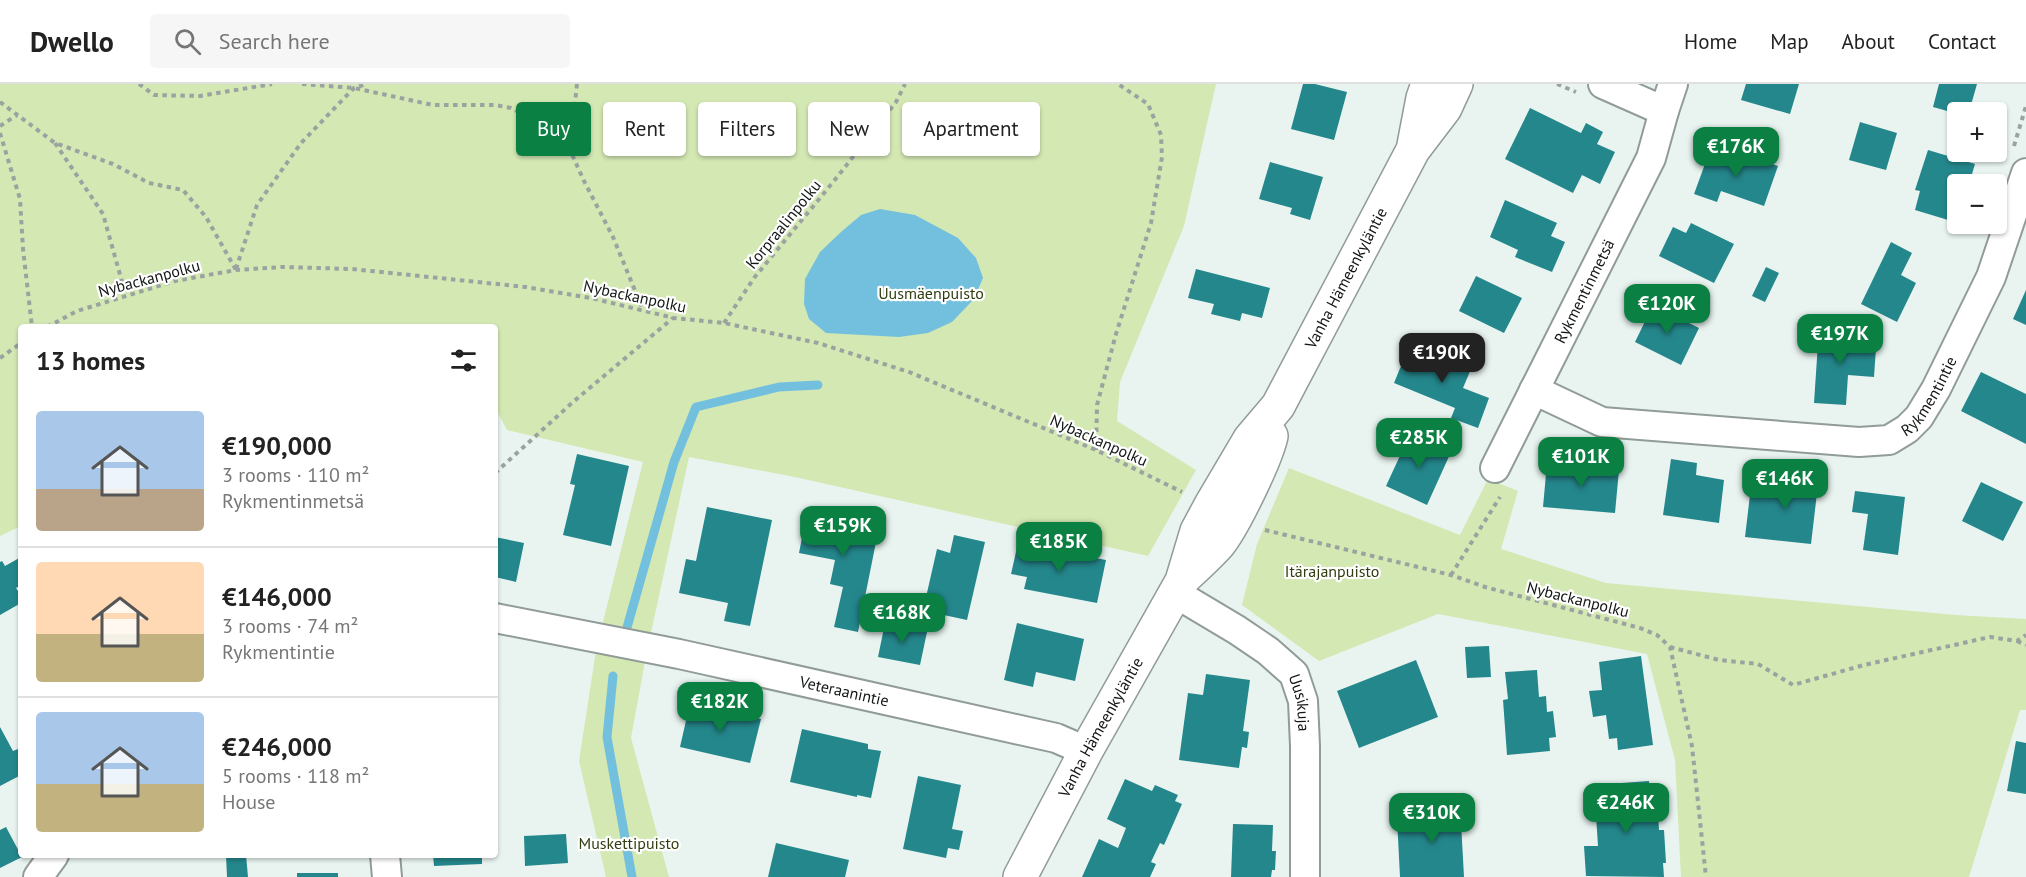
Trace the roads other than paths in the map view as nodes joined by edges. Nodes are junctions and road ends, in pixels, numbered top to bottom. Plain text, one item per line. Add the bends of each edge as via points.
1 (1428, 84) edge
2 (1456, 84) edge
3 (1603, 84) edge
4 (1673, 84) edge
5 (1664, 111) junction
6 (1413, 150) junction
7 (2026, 173) edge
8 (1534, 390) junction
9 (1499, 479) road end
10 (1179, 587) junction
11 (498, 619) edge
12 (1086, 751) junction
13 (52, 858) edge
14 (385, 858) edge
15 (38, 877) edge
16 (387, 877) edge
17 (1020, 877) edge
18 (1305, 877) edge

1 - 6 street, Vanha Hämeenkyläntie
2 - 6 street, Vanha Hämeenkyläntie via 1445,108
3 - 5 street
4 - 5 street
5 - 8 street, Rykmentinmetsä via 1651,158
6 - 10 street, Vanha Hämeenkyläntie via 1278,406 1268,450 1234,519 1220,543
7 - 8 street, Rykmentintie via 1991,277 1936,389 1919,417 1889,440 1859,442 1602,422
8 - 9 street, Rykmentinmetsä
10 - 12 street, Vanha Hämeenkyläntie
10 - 18 street, Uusikuja via 1294,674 1303,701 1305,735
11 - 12 street, Veteraanintie via 679,654 1056,738
12 - 17 street, Vanha Hämeenkyläntie
13 - 15 street
14 - 16 street

